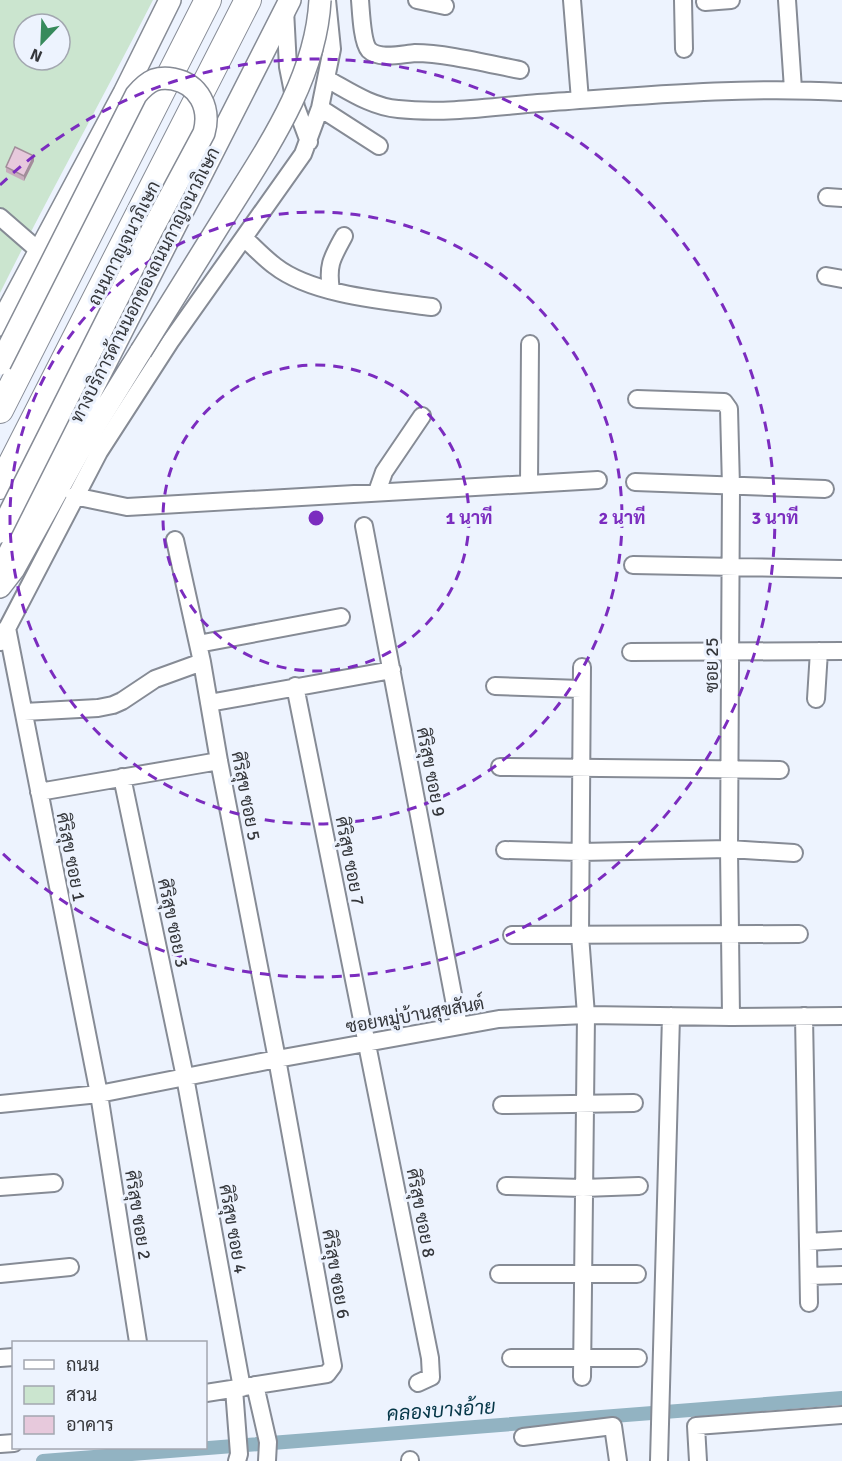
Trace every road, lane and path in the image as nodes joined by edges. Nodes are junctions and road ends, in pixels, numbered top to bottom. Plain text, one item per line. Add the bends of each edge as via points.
1 (170, 0) edge
2 (208, 0) edge
3 (248, 0) edge
4 (320, 0) edge
5 (327, 0) edge
6 (360, 0) edge
7 (417, 0) edge
8 (572, 0) edge
9 (683, 0) edge
10 (731, 0) edge
11 (787, 0) edge
12 (705, 2) dead end
13 (288, 5) edge
14 (446, 6) dead end
15 (684, 49) dead end
16 (520, 70) dead end
17 (327, 79) junction
18 (793, 89) junction
19 (842, 92) edge
20 (580, 100) junction
21 (320, 108) junction
22 (309, 142) junction
23 (379, 146) dead end
24 (0, 217) edge
25 (344, 236) dead end
26 (244, 238) junction
27 (38, 250) junction
28 (332, 290) junction
29 (432, 307) dead end
30 (0, 325) edge
31 (530, 344) dead end
32 (0, 364) edge
33 (636, 399) dead end
34 (0, 410) edge
35 (422, 416) dead end
36 (598, 480) dead end
37 (635, 482) dead end
38 (529, 483) junction
39 (0, 486) edge
40 (731, 486) junction
41 (825, 489) dead end
42 (377, 492) junction
43 (74, 496) junction
44 (363, 526) dead end
45 (0, 532) edge
46 (175, 540) dead end
47 (633, 565) dead end
48 (731, 567) junction
49 (842, 569) edge
50 (0, 571) edge
51 (0, 587) edge
52 (341, 617) dead end
53 (4, 635) edge
54 (198, 644) junction
55 (731, 650) junction
56 (819, 651) junction
57 (842, 651) edge
58 (631, 652) dead end
59 (202, 662) junction
60 (582, 667) dead end
61 (392, 670) junction
62 (296, 686) junction
63 (495, 686) dead end
64 (581, 689) junction
65 (816, 699) dead end
66 (209, 703) junction
67 (24, 712) junction
68 (219, 761) junction
69 (500, 767) dead end
70 (581, 769) junction
71 (731, 769) junction
72 (780, 770) dead end
73 (122, 777) junction
74 (39, 792) junction
75 (729, 849) junction
76 (505, 850) dead end
77 (580, 852) junction
78 (794, 853) dead end
79 (512, 934) dead end
80 (731, 934) junction
81 (799, 934) dead end
82 (580, 935) junction
83 (586, 1015) junction
84 (671, 1016) junction
85 (804, 1016) junction
86 (842, 1016) edge
87 (731, 1017) junction
88 (459, 1026) junction
89 (367, 1043) junction
90 (277, 1059) junction
91 (185, 1077) junction
92 (99, 1094) junction
93 (634, 1103) dead end
94 (0, 1104) edge
95 (502, 1105) dead end
96 (584, 1105) junction
97 (54, 1183) dead end
98 (506, 1186) dead end
99 (639, 1186) dead end
100 (0, 1187) edge
101 (583, 1188) junction
102 (842, 1240) edge
103 (808, 1242) junction
104 (70, 1267) dead end
105 (583, 1273) junction
106 (0, 1274) edge
107 (499, 1274) dead end
108 (637, 1274) dead end
109 (842, 1275) edge
110 (809, 1276) junction
111 (809, 1303) dead end
112 (138, 1341) edge
113 (582, 1357) junction
114 (511, 1358) dead end
115 (638, 1358) dead end
116 (582, 1377) dead end
117 (418, 1383) dead end
118 (244, 1387) junction
119 (207, 1393) edge
120 (842, 1415) edge
121 (523, 1437) dead end
122 (238, 1457) edge
123 (268, 1458) edge
124 (618, 1461) edge
125 (659, 1461) edge
126 (698, 1461) edge

1 - 27 main road
2 - 34 highway, ถนนกาญจนาภิเษก
3 - 39 highway, ถนนกาญจนาภิเษก
4 - 51 main road, bridge via 316,33 286,115
5 - 17 street via 332,49
6 - 16 street via 365,39 371,52 430,54
7 - 14 street
8 - 20 street
9 - 15 street
10 - 12 street
11 - 18 street
13 - 22 street via 288,67 296,107
13 - 50 main road, ทางบริการด้านนอกของถนนกาญจนาภิเษก
17 - 20 street via 362,98 397,109 446,110
17 - 21 street
18 - 19 street
18 - 20 street
21 - 22 street
21 - 23 street
22 - 26 street
24 - 27 street
25 - 28 street via 329,267
26 - 28 street via 287,274
26 - 43 street via 170,342
27 - 30 main road
28 - 29 street
31 - 38 street
32 - 45 main road, bridge via 136,95 155,80 166,78 192,88 204,103 204,133
33 - 40 street, ซอย 25 via 727,403
35 - 42 street via 384,472
36 - 38 street
37 - 40 street
38 - 42 street
40 - 41 street
40 - 48 street, ซอย 25
42 - 43 street via 128,507
43 - 53 street
44 - 61 street, ศิริสุข ซอย 9
46 - 54 street, ศิริสุข ซอย 5
47 - 48 street
48 - 49 street
48 - 55 street, ซอย 25
52 - 54 street
53 - 67 street, ศิริสุข ซอย 1
54 - 59 street, ศิริสุข ซอย 5
55 - 56 street
55 - 58 street
55 - 71 street, ซอย 25
56 - 57 street
56 - 65 street
59 - 66 street, ศิริสุข ซอย 5
59 - 67 street via 155,679 113,705
60 - 64 street
61 - 62 street
61 - 88 street, ศิริสุข ซอย 9
62 - 66 street
62 - 89 street, ศิริสุข ซอย 7
63 - 64 street
64 - 70 street
66 - 68 street, ศิริสุข ซอย 5
67 - 74 street, ศิริสุข ซอย 1
68 - 73 street
68 - 90 street, ศิริสุข ซอย 5
69 - 70 street
70 - 71 street
70 - 77 street
71 - 72 street
71 - 75 street, ซอย 25
73 - 74 street
73 - 91 street, ศิริสุข ซอย 3
74 - 92 street, ศิริสุข ซอย 1
75 - 77 street
75 - 78 street
75 - 80 street, ซอย 25
76 - 77 street
77 - 82 street
79 - 82 street
80 - 81 street
80 - 82 street
80 - 87 street, ซอย 25
82 - 83 street
83 - 84 street, ซอยหมู่บ้านสุขสันต์
83 - 88 street, ซอยหมู่บ้านสุขสันต์
83 - 96 street
84 - 87 street, ซอยหมู่บ้านสุขสันต์
84 - 125 street
85 - 86 street, ซอยหมู่บ้านสุขสันต์
85 - 87 street, ซอยหมู่บ้านสุขสันต์
85 - 103 street
88 - 89 street, ซอยหมู่บ้านสุขสันต์
89 - 90 street, ซอยหมู่บ้านสุขสันต์
89 - 117 street, ศิริสุข ซอย 8 via 430,1358 431,1377
90 - 91 street, ซอยหมู่บ้านสุขสันต์
90 - 118 street, ศิริสุข ซอย 6 via 333,1366 327,1374
91 - 92 street, ซอยหมู่บ้านสุขสันต์
91 - 118 street, ศิริสุข ซอย 4
92 - 94 street, ซอยหมู่บ้านสุขสันต์
92 - 112 street, ศิริสุข ซอย 2
93 - 96 street
95 - 96 street
96 - 101 street
97 - 100 street
98 - 101 street
99 - 101 street
101 - 105 street
102 - 103 street
103 - 110 street
104 - 106 street
105 - 107 street
105 - 108 street
105 - 113 street
109 - 110 street
110 - 111 street
113 - 114 street
113 - 115 street
113 - 116 street
118 - 119 street, ศิริสุข ซอย 6
118 - 122 street via 236,1419
118 - 123 street via 264,1424
120 - 126 street via 696,1426
121 - 124 street via 613,1426

